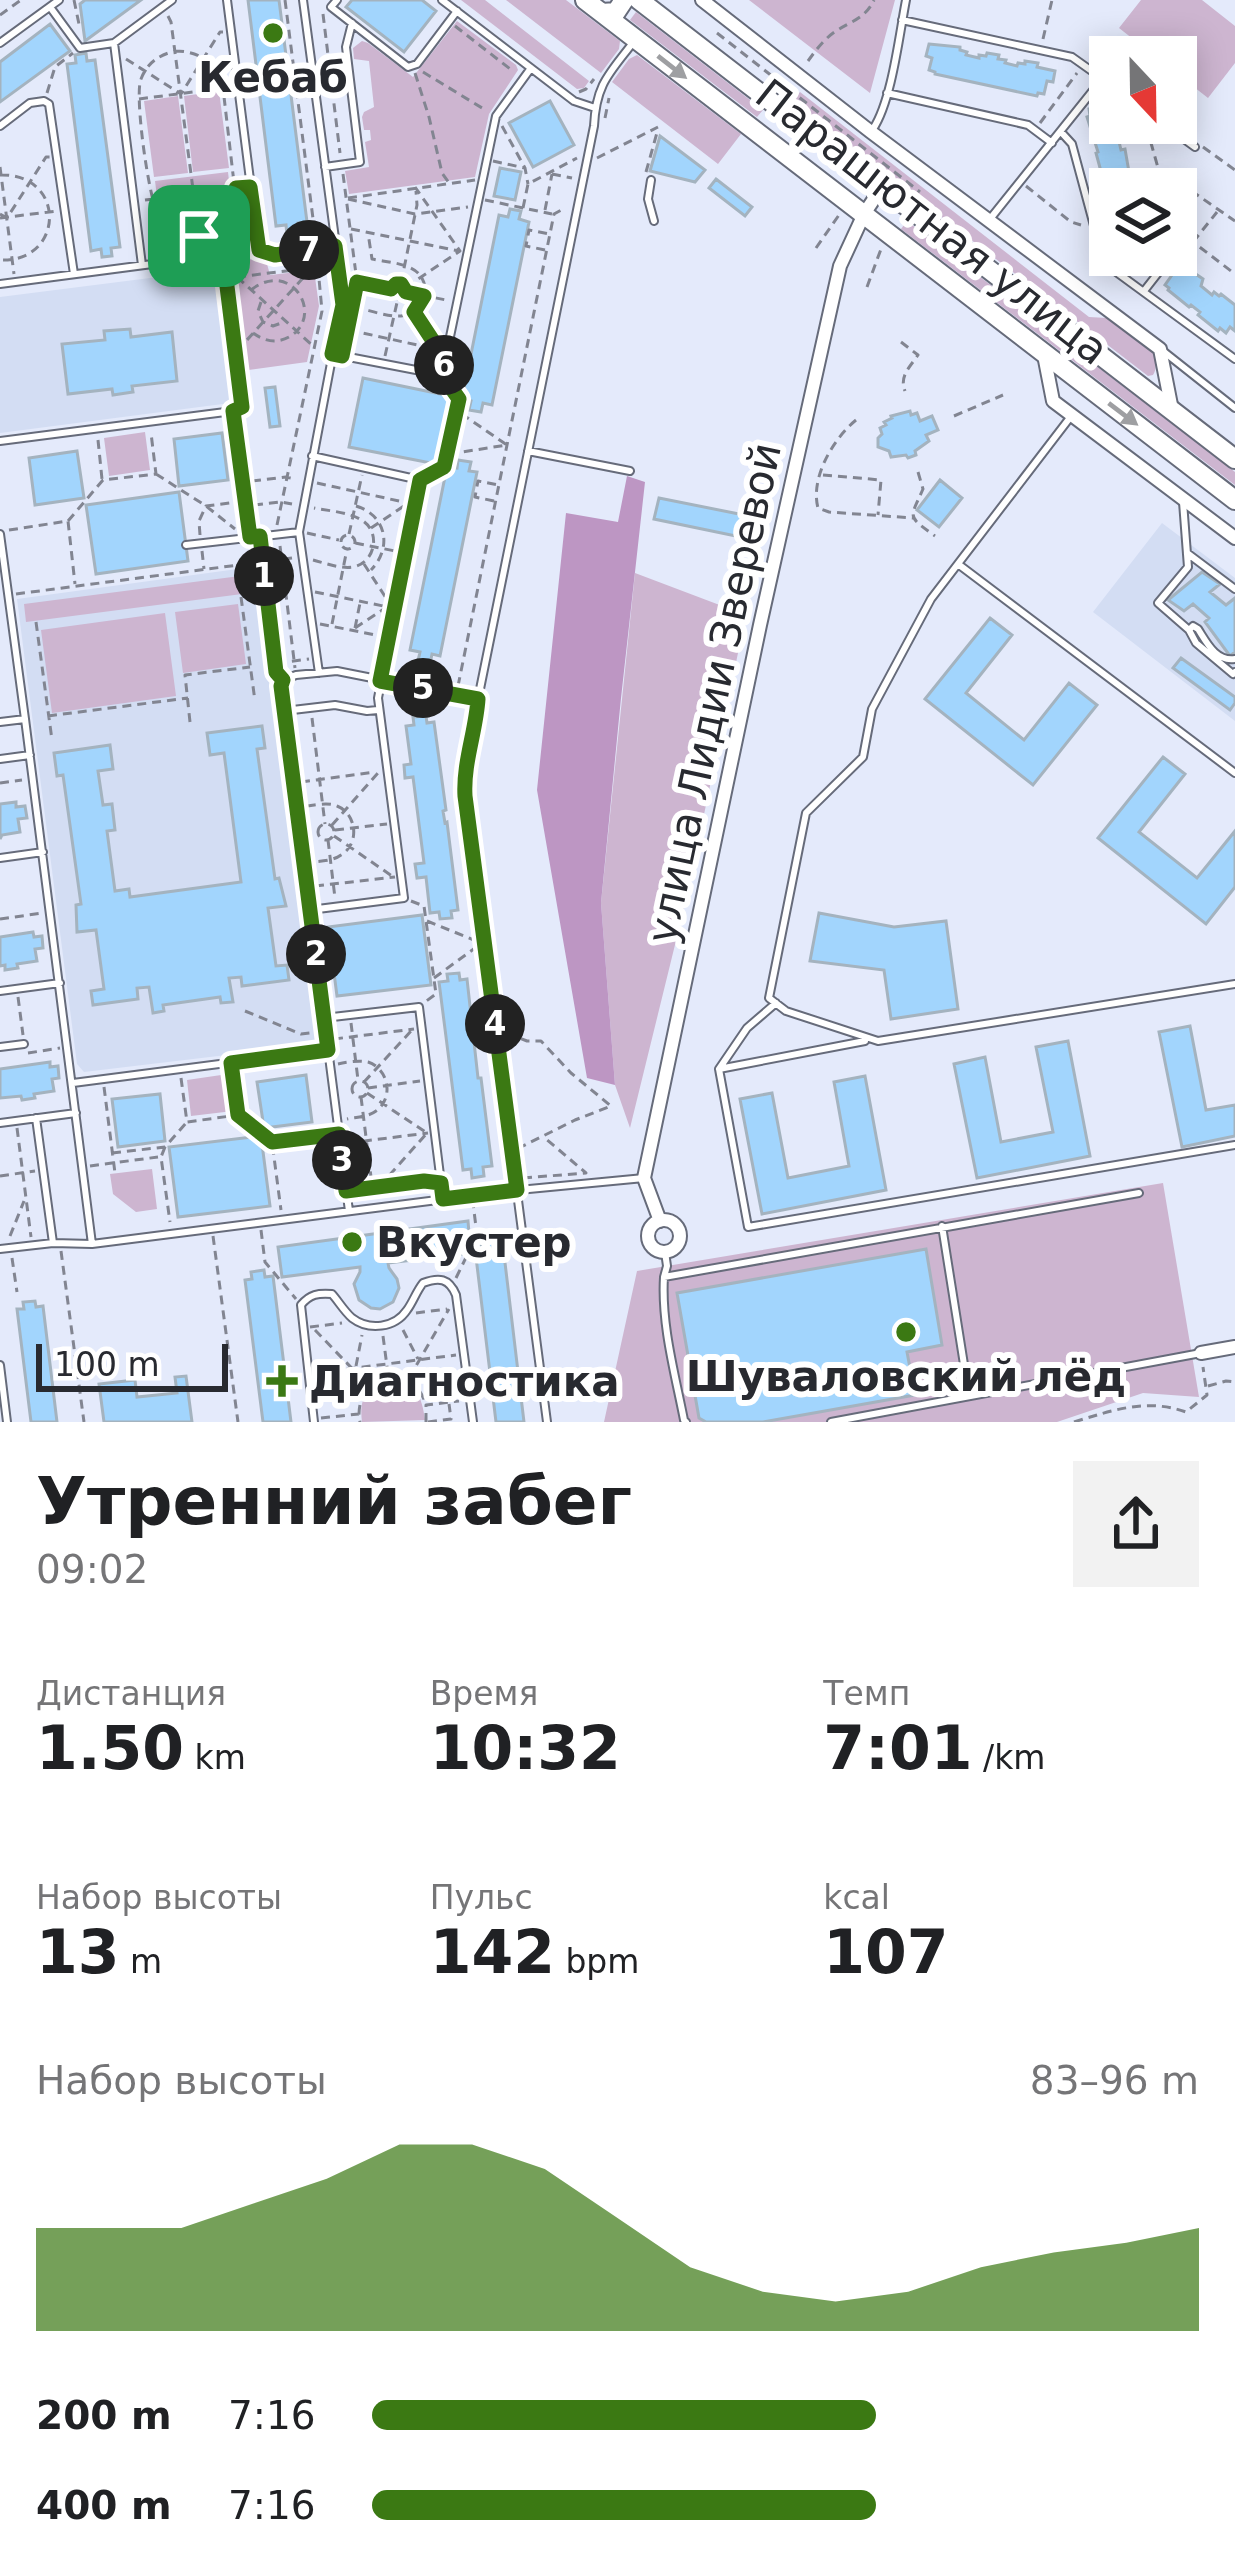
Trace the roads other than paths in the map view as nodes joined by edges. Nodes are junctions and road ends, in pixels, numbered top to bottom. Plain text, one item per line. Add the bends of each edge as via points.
1 (59, 0) edge
2 (172, 0) edge
3 (226, 0) edge
4 (303, 0) edge
5 (337, 0) edge
6 (442, 0) edge
7 (585, 0) edge
8 (624, 0) edge
9 (639, 0) edge
10 (702, 0) edge
11 (906, 0) edge
12 (50, 7) junction
13 (457, 11) junction
14 (602, 13) junction
15 (902, 20) junction
16 (352, 23) junction
17 (0, 27) edge
18 (636, 39) junction
19 (4, 40) edge
20 (113, 44) junction
21 (531, 68) junction
22 (1089, 69) edge
23 (887, 93) junction
24 (1089, 100) edge
25 (595, 108) junction
26 (0, 126) edge
27 (871, 132) junction
28 (1060, 132) junction
29 (1052, 143) junction
30 (1192, 144) edge
31 (1196, 147) road end
32 (325, 167) junction
33 (648, 179) road end
34 (882, 187) junction
35 (864, 214) junction
36 (990, 219) junction
37 (654, 221) dead end
38 (335, 246) junction
39 (259, 250) junction
40 (142, 265) junction
41 (74, 274) junction
42 (1156, 276) edge
43 (0, 284) edge
44 (1144, 291) junction
45 (1160, 349) junction
46 (332, 354) junction
47 (1043, 354) junction
48 (1235, 358) edge
49 (1235, 407) edge
50 (1172, 411) junction
51 (1072, 416) junction
52 (0, 441) edge
53 (528, 451) junction
54 (312, 456) junction
55 (1235, 459) edge
56 (630, 471) dead end
57 (1183, 499) junction
58 (1235, 500) edge
59 (0, 532) edge
60 (299, 532) junction
61 (248, 537) junction
62 (1235, 538) edge
63 (186, 545) dead end
64 (1187, 553) junction
65 (958, 564) junction
66 (1235, 589) edge
67 (6, 601) edge
68 (1190, 630) junction
69 (1235, 659) edge
70 (1235, 672) edge
71 (319, 673) junction
72 (380, 681) junction
73 (478, 699) junction
74 (378, 710) junction
75 (284, 711) junction
76 (25, 719) junction
77 (0, 722) edge
78 (30, 754) junction
79 (0, 758) edge
80 (1235, 773) edge
81 (43, 852) junction
82 (0, 858) edge
83 (310, 910) junction
84 (60, 983) junction
85 (1235, 984) edge
86 (0, 991) edge
87 (776, 1003) junction
88 (324, 1018) junction
89 (869, 1040) junction
90 (24, 1044) road end
91 (0, 1047) edge
92 (328, 1050) junction
93 (719, 1069) junction
94 (73, 1083) junction
95 (76, 1113) junction
96 (36, 1118) junction
97 (0, 1123) edge
98 (1235, 1145) edge
99 (644, 1178) junction
100 (517, 1190) junction
101 (1139, 1193) dead end
102 (443, 1199) junction
103 (349, 1211) junction
104 (660, 1221) junction
105 (941, 1226) junction
106 (57, 1243) junction
107 (92, 1244) junction
108 (0, 1249) edge
109 (665, 1252) junction
110 (664, 1277) junction
111 (1229, 1348) edge
112 (1201, 1353) joint
113 (1235, 1361) edge
114 (0, 1365) edge
115 (969, 1396) junction
116 (314, 1420) edge
117 (7, 1422) edge
118 (473, 1422) edge
119 (547, 1422) edge
120 (686, 1422) edge
121 (831, 1422) edge

1 - 12 lane
2 - 20 lane
3 - 39 lane
4 - 32 lane
5 - 16 lane via 331,7
6 - 13 lane
7 - 14 main road, Парашютная улица
8 - 14 main road via 616,12
9 - 34 main road, Парашютная улица
10 - 27 street
11 - 15 lane
12 - 19 lane
12 - 20 lane via 80,48
13 - 16 lane via 409,67
13 - 21 lane
14 - 18 main road, Парашютная улица
15 - 22 lane via 1072,57
15 - 23 lane
16 - 32 lane via 346,47 360,162
17 - 19 lane
18 - 25 lane via 602,83
18 -> 35 main road, Парашютная улица
20 - 40 lane
21 - 25 lane
21 - 46 lane via 496,116 442,375
23 - 27 lane
23 - 29 lane via 1028,125
24 - 28 lane
25 - 53 lane
26 - 41 lane via 30,103 44,101 51,111
27 - 36 street
28 - 29 lane
28 - 44 lane via 1072,144 1104,263
29 - 36 lane
30 - 31 lane
32 - 38 lane
33 - 37 lane
34 - 35 street, улица Лидии Зверевой
34 - 50 main road, Парашютная улица
35 - 47 main road, Парашютная улица
35 - 99 street, улица Лидии Зверевой via 840,266
36 - 45 street
38 - 39 lane
38 - 46 lane via 343,305
39 - 40 lane
40 - 41 lane
41 - 43 lane
42 - 44 lane
44 - 48 lane
45 - 49 lane
45 - 50 street
46 - 54 lane
47 - 51 street via 1053,401
47 -> 58 main road, Парашютная улица
50 - 55 main road, Парашютная улица
51 - 57 street
51 - 65 lane
52 - 61 lane via 233,411
53 - 56 lane
53 - 73 lane
54 - 60 lane
54 - 72 lane via 420,480 388,607
57 - 62 street
57 - 64 lane
59 - 67 lane
60 - 61 lane
60 - 71 lane
61 - 63 lane
64 - 66 lane
64 - 68 lane via 1189,567 1158,603
65 - 80 lane
65 - 87 lane via 872,709 863,757 806,813 770,998
67 - 76 lane
68 - 69 lane via 1198,629 1224,660
68 - 70 lane
71 - 72 lane
71 - 75 lane via 283,680
72 - 73 lane
72 - 74 lane
73 - 100 lane via 465,796
74 - 75 lane
74 - 83 lane via 404,898
75 - 83 lane
76 - 77 lane
76 - 78 lane
78 - 79 lane
78 - 81 lane
81 - 82 lane
81 - 84 lane
83 - 88 lane
84 - 86 lane
84 - 94 lane
85 - 89 lane
87 - 89 lane
87 - 93 lane
88 - 92 lane
88 - 102 lane via 419,1006
89 - 93 lane
90 - 91 lane
92 - 94 lane
92 - 103 lane
93 - 98 lane via 748,1227
94 - 95 lane
95 - 96 lane
95 - 107 lane
96 - 97 lane
96 - 106 lane
99 - 100 lane
99 - 104 street
100 - 102 lane
100 - 119 lane
101 - 105 lane
102 - 103 lane
103 - 107 lane
104 - 109 street via 649,1241
104 - 109 street via 680,1234
105 - 110 lane
105 - 115 lane
106 - 107 lane
106 - 108 lane
109 - 110 lane
110 - 120 lane
111 - 112 street
111 - 113 lane
112 - 115 lane
114 - 117 lane
115 - 121 lane
116 - 118 lane via 301,1304 332,1294 350,1316 381,1326 398,1320 422,1283 434,1279 452,1285

